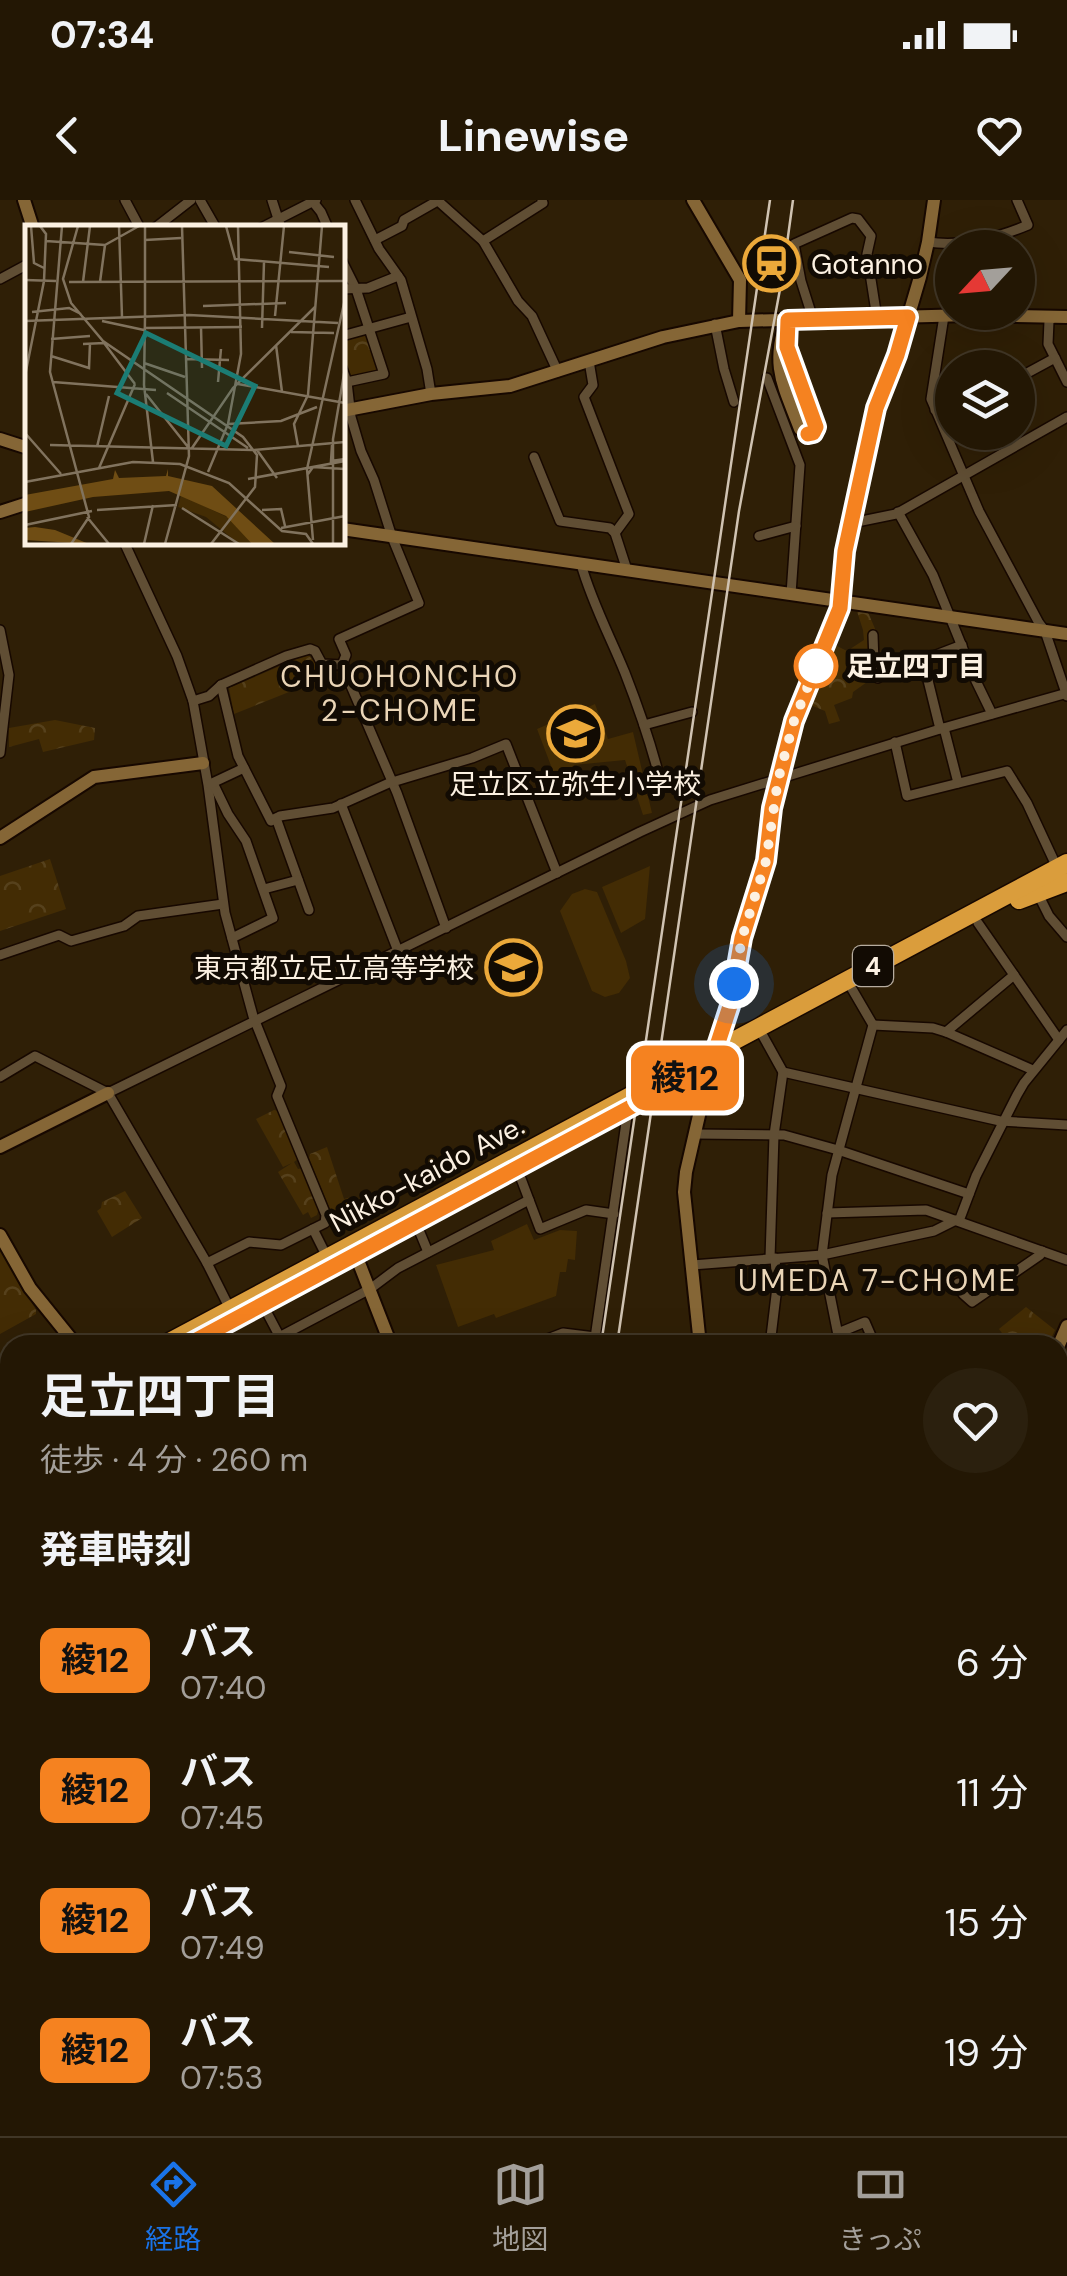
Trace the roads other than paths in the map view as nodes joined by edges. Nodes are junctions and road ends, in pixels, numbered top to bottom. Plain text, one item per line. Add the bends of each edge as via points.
1 (24, 200) edge
2 (125, 200) edge
3 (191, 200) edge
4 (200, 200) edge
5 (272, 200) edge
6 (355, 200) edge
7 (438, 200) edge
8 (542, 200) edge
9 (693, 200) edge
10 (934, 200) edge
11 (1017, 200) edge
12 (314, 201) edge
13 (280, 223) edge
14 (32, 225) edge
15 (138, 225) edge
16 (159, 225) edge
17 (214, 225) edge
18 (327, 225) edge
19 (375, 240) junction
20 (483, 241) junction
21 (928, 242) junction
22 (25, 266) edge
23 (345, 267) edge
24 (398, 276) junction
25 (0, 280) edge
26 (345, 289) edge
27 (356, 289) junction
28 (411, 316) junction
29 (935, 316) edge
30 (1035, 316) edge
31 (908, 317) junction
32 (1060, 317) edge
33 (877, 318) junction
34 (813, 319) junction
35 (788, 320) junction
36 (738, 321) junction
37 (715, 324) junction
38 (369, 328) junction
39 (345, 335) edge
40 (1055, 358) junction
41 (589, 361) junction
42 (935, 369) edge
43 (1035, 369) edge
44 (558, 372) junction
45 (345, 376) edge
46 (767, 378) dead end
47 (347, 382) junction
48 (1067, 382) edge
49 (431, 394) junction
50 (734, 402) dead end
51 (935, 408) edge
52 (347, 410) edge
53 (1067, 417) edge
54 (0, 440) edge
55 (25, 447) edge
56 (953, 450) edge
57 (534, 457) dead end
58 (964, 476) junction
59 (25, 504) edge
60 (0, 512) edge
61 (898, 512) junction
62 (852, 523) junction
63 (796, 526) junction
64 (345, 530) edge
65 (615, 532) junction
66 (759, 536) dead end
67 (392, 537) junction
68 (125, 545) edge
69 (581, 564) junction
70 (627, 570) junction
71 (791, 594) junction
72 (841, 601) junction
73 (951, 617) junction
74 (0, 630) edge
75 (1045, 631) junction
76 (1067, 634) edge
77 (873, 635) dead end
78 (962, 645) junction
79 (342, 665) junction
80 (878, 678) dead end
81 (221, 685) junction
82 (1067, 694) edge
83 (193, 701) junction
84 (692, 712) dead end
85 (992, 714) junction
86 (644, 724) junction
87 (942, 728) junction
88 (894, 742) junction
89 (0, 753) edge
90 (203, 763) junction
91 (244, 768) junction
92 (778, 780) junction
93 (392, 782) junction
94 (958, 783) junction
95 (210, 784) junction
96 (661, 784) dead end
97 (341, 804) junction
98 (276, 818) junction
99 (0, 838) edge
100 (1064, 863) edge
101 (558, 873) junction
102 (298, 880) junction
103 (1067, 882) edge
104 (264, 889) junction
105 (1029, 892) junction
106 (223, 904) junction
107 (308, 910) dead end
108 (978, 923) junction
109 (446, 928) junction
110 (1067, 937) edge
111 (232, 938) junction
112 (398, 951) junction
113 (0, 955) edge
114 (1014, 975) junction
115 (852, 989) junction
116 (256, 1021) junction
117 (873, 1025) junction
118 (1067, 1030) edge
119 (946, 1032) junction
120 (763, 1036) junction
121 (1059, 1040) junction
122 (713, 1057) junction
123 (1034, 1070) junction
124 (783, 1072) junction
125 (0, 1077) edge
126 (855, 1089) junction
127 (108, 1094) junction
128 (628, 1109) junction
129 (1004, 1122) junction
130 (1067, 1125) edge
131 (695, 1134) junction
132 (774, 1135) junction
133 (0, 1147) edge
134 (838, 1150) junction
135 (517, 1168) junction
136 (969, 1194) junction
137 (529, 1200) junction
138 (827, 1213) junction
139 (614, 1214) junction
140 (958, 1221) junction
141 (416, 1222) junction
142 (313, 1228) junction
143 (0, 1236) edge
144 (354, 1250) junction
145 (1042, 1251) junction
146 (428, 1252) junction
147 (822, 1255) junction
148 (328, 1258) junction
149 (772, 1258) junction
150 (1067, 1260) edge
151 (207, 1263) junction
152 (692, 1265) junction
153 (958, 1283) dead end
154 (370, 1288) junction
155 (263, 1305) junction
156 (230, 1310) junction
157 (68, 1335) edge
158 (183, 1335) edge
159 (206, 1335) edge
160 (279, 1335) edge
161 (292, 1335) edge
162 (387, 1335) edge
163 (595, 1335) edge
164 (701, 1335) edge
165 (771, 1335) edge
166 (871, 1335) edge

1 - 14 street
2 - 15 street
3 - 16 street
4 - 17 street
5 - 13 street
6 - 19 street
7 - 19 street
7 - 20 street
8 - 20 street
9 - 36 street via 740,280
10 - 21 street
11 - 21 street via 1028,226 956,244
12 - 13 street
12 - 18 street
19 - 24 street
20 - 44 street via 532,316
21 - 31 street
22 - 25 street
23 - 27 street
24 - 27 street
24 - 28 street
26 - 27 street
27 - 38 street
28 - 38 street
28 - 49 street
29 - 31 street
30 - 32 street
31 - 33 street
31 - 62 street via 876,408
32 - 40 street via 1049,321
33 - 34 street
33 - 34 street via 871,236 852,218 794,244
34 - 35 street
35 - 35 street via 787,347 816,427 808,434 800,430 778,370
35 - 36 street
36 - 37 street
37 - 41 street
37 - 50 street
38 - 39 street
38 - 47 street via 384,374
40 - 43 street
40 - 48 street
41 - 44 street
41 - 65 street via 594,385 584,397 629,514
42 - 51 street
44 - 49 street via 500,388
45 - 47 street
46 - 63 street via 800,465
47 - 52 street
49 - 52 street
52 - 67 street
53 - 58 street
54 - 55 street
56 - 58 street
57 - 65 street via 560,522
58 - 61 street
58 - 75 street
59 - 60 street
61 - 62 street
61 - 73 street
62 - 72 street
63 - 66 street
63 - 71 street
64 - 67 street
65 - 70 street
67 - 69 street
67 - 79 street via 419,603 339,639 346,655
68 - 83 street
69 - 70 street
69 - 86 street
70 - 71 street
71 - 72 street
72 - 73 street
72 - 92 street
73 - 75 street
73 - 78 street
74 - 89 street via 9,675
75 - 76 street
75 - 82 street
77 - 80 street
78 - 85 street
78 - 87 street via 922,660
79 - 81 street via 322,664 310,648
79 - 93 street
81 - 83 street
81 - 91 street
82 - 85 street
83 - 90 street
84 - 86 street
85 - 87 street
86 - 96 street
87 - 88 street
87 - 94 street
88 - 92 street
88 - 94 street via 907,796
90 - 95 street
90 - 99 street via 94,778
91 - 95 street
91 - 98 street
92 - 101 street via 710,800
92 - 122 street via 766,861
93 - 97 street
93 - 101 street via 506,744
93 - 109 street
94 - 100 street via 1007,771
95 - 104 street via 246,841
95 - 106 street
97 - 98 street
97 - 112 street
98 - 102 street
100 - 105 highway, 4
101 - 109 street
102 - 104 street
102 - 107 street
103 - 105 highway, 4
104 - 111 street via 272,918
105 - 108 highway, 4
105 - 110 street
105 - 122 highway, 4
106 - 111 street
106 - 113 street via 138,916 71,941 60,935
108 - 114 street
108 - 115 highway, 4
109 - 112 street
111 - 116 street
112 - 116 street
114 - 119 street
114 - 121 street
115 - 117 street
115 - 120 highway, 4
116 - 127 street
116 - 142 street via 281,1086 276,1096 326,1214
117 - 119 street
117 - 126 street
118 - 121 street
119 - 123 street
120 - 122 highway, 4
120 - 124 street
121 - 123 street
122 - 128 highway, Nikko-kaido Ave. / 4
122 - 131 street
122 - 144 highway, Nikko-kaido Ave. / 4
123 - 129 street
124 - 126 street
124 - 132 street
125 - 127 street via 35,1056
126 - 129 street
126 - 134 street
127 - 133 street
127 - 151 street
128 - 135 highway, Nikko-kaido Ave. / 4
128 - 139 street
129 - 130 street
129 - 136 street
131 - 132 street
131 - 152 street via 684,1192
132 - 134 street
132 - 149 street
134 - 136 street
134 - 138 street
135 - 137 street
135 - 141 highway, Nikko-kaido Ave. / 4
136 - 140 street
137 - 139 street via 540,1229 586,1210
137 - 146 street
138 - 140 street via 926,1210
138 - 147 street
139 - 163 street
140 - 145 street
140 - 147 street
141 - 144 highway, Nikko-kaido Ave. / 4
141 - 146 street
142 - 148 street
142 - 151 street via 281,1245 249,1242
143 - 157 street
144 - 148 highway, Nikko-kaido Ave. / 4
144 - 154 street
144 - 155 highway, Nikko-kaido Ave. / 4
145 - 150 street
145 - 153 street via 972,1302
146 - 154 street
147 - 149 street
147 - 166 street via 838,1334 865,1322
148 - 156 highway, Nikko-kaido Ave. / 4
149 - 152 street
149 - 165 street via 777,1288
151 - 156 street
152 - 164 street
154 - 161 street
154 - 162 street
155 - 159 highway, Nikko-kaido Ave. / 4
155 - 160 street
156 - 158 highway, Nikko-kaido Ave. / 4

